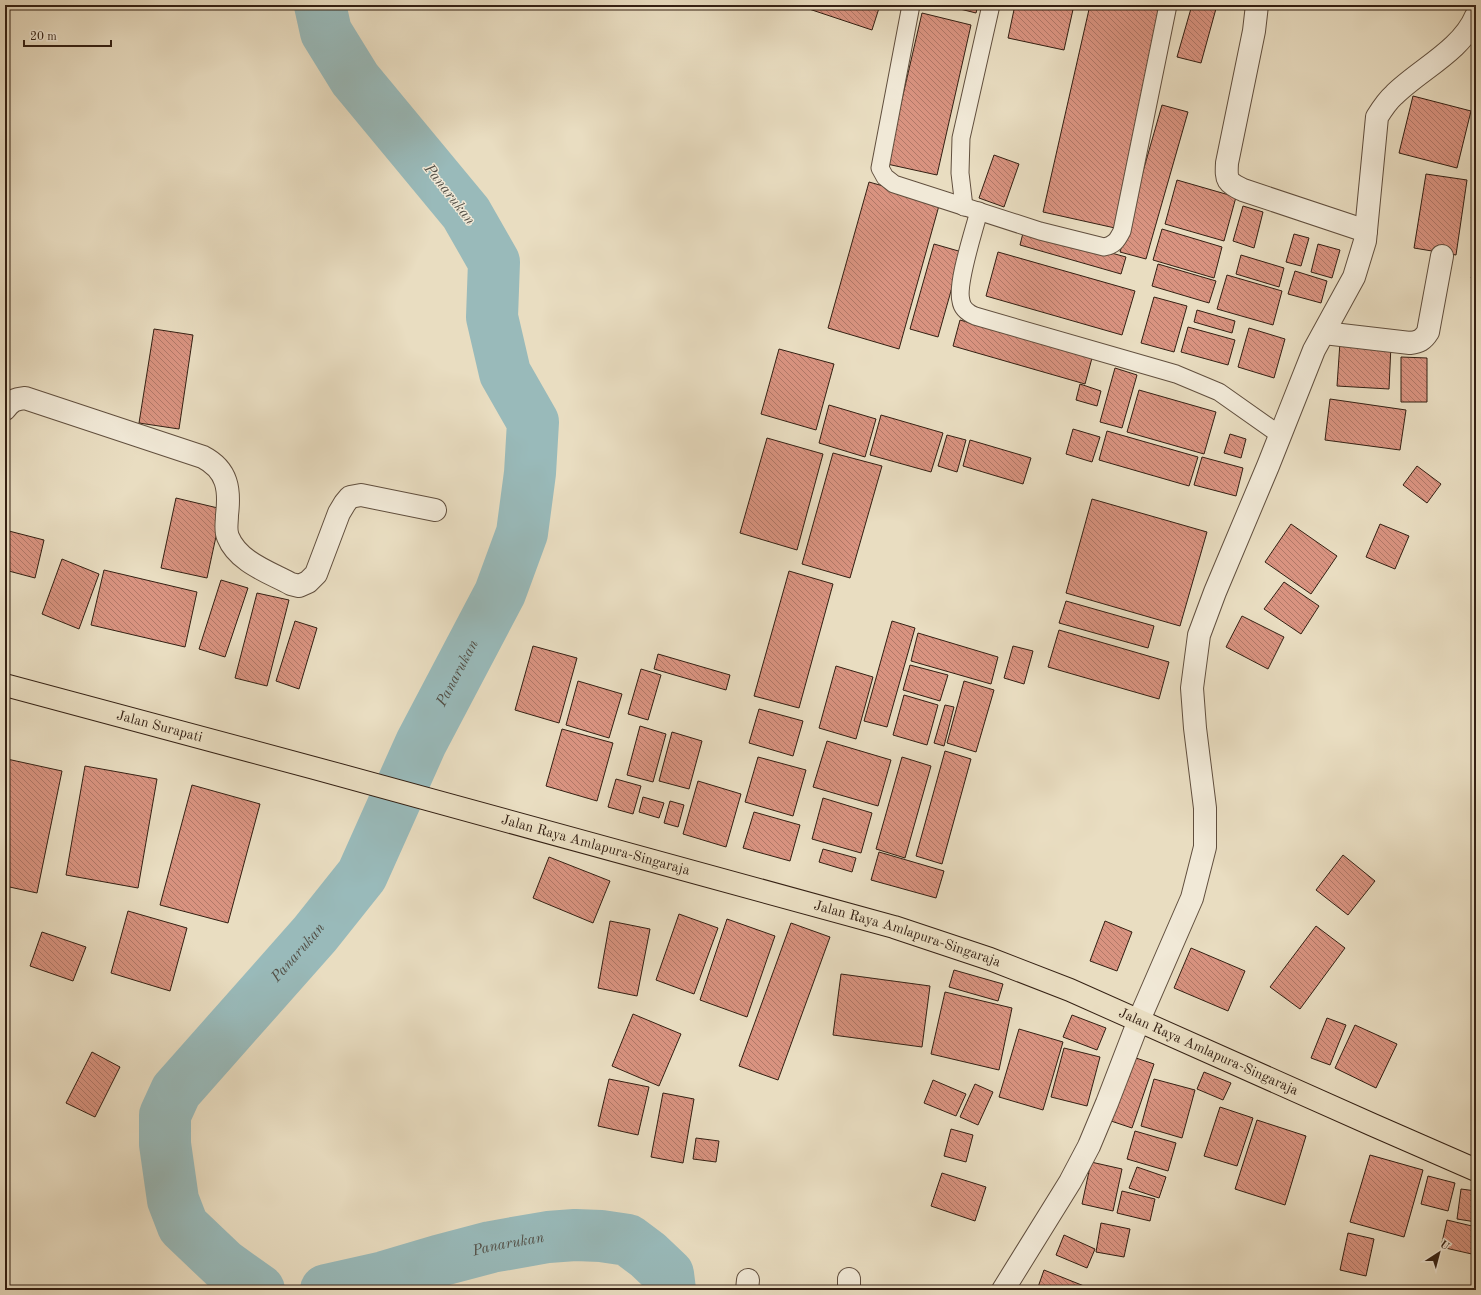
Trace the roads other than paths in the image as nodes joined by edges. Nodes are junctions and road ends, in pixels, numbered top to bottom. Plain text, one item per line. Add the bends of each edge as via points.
1 (911, 5) edge
2 (991, 5) edge
3 (1168, 5) edge
4 (1257, 5) edge
5 (1476, 16) edge
6 (972, 209) junction
7 (1366, 230) junction
8 (1442, 256) dead end
9 (1324, 333) junction
10 (5, 409) edge
11 (1280, 435) junction
12 (435, 510) dead end
13 (5, 685) edge
14 (314, 768) joint
15 (1139, 1020) junction
16 (1476, 1170) edge
17 (1003, 1290) edge

1 - 6 lane via 880,168 885,177 894,184
2 - 6 lane via 961,138 960,173
3 - 6 lane via 1122,231 1116,242 1104,247 1040,231
4 - 7 street via 1226,177 1231,184 1243,190
5 - 7 street via 1462,38 1394,95 1377,117
6 - 11 lane via 961,282 960,301 965,310 975,316 1176,374 1219,392
7 - 9 street via 1354,277
8 - 9 street via 1428,332 1424,339 1410,343
9 - 11 street via 1314,350
10 - 12 street via 16,399 25,398 212,462 222,473 226,483 229,498 226,530 235,549 246,560 299,586 316,574 339,513 350,497 361,495
11 - 15 street via 1199,635 1192,688 1205,808 1205,847 1192,898
13 - 14 highway, Jalan Surapati
14 - 15 highway, Jalan Raya Amlapura-Singaraja via 894,927 997,962
15 - 16 highway, Jalan Raya Amlapura-Singaraja
15 - 17 street via 1089,1146 1063,1195

